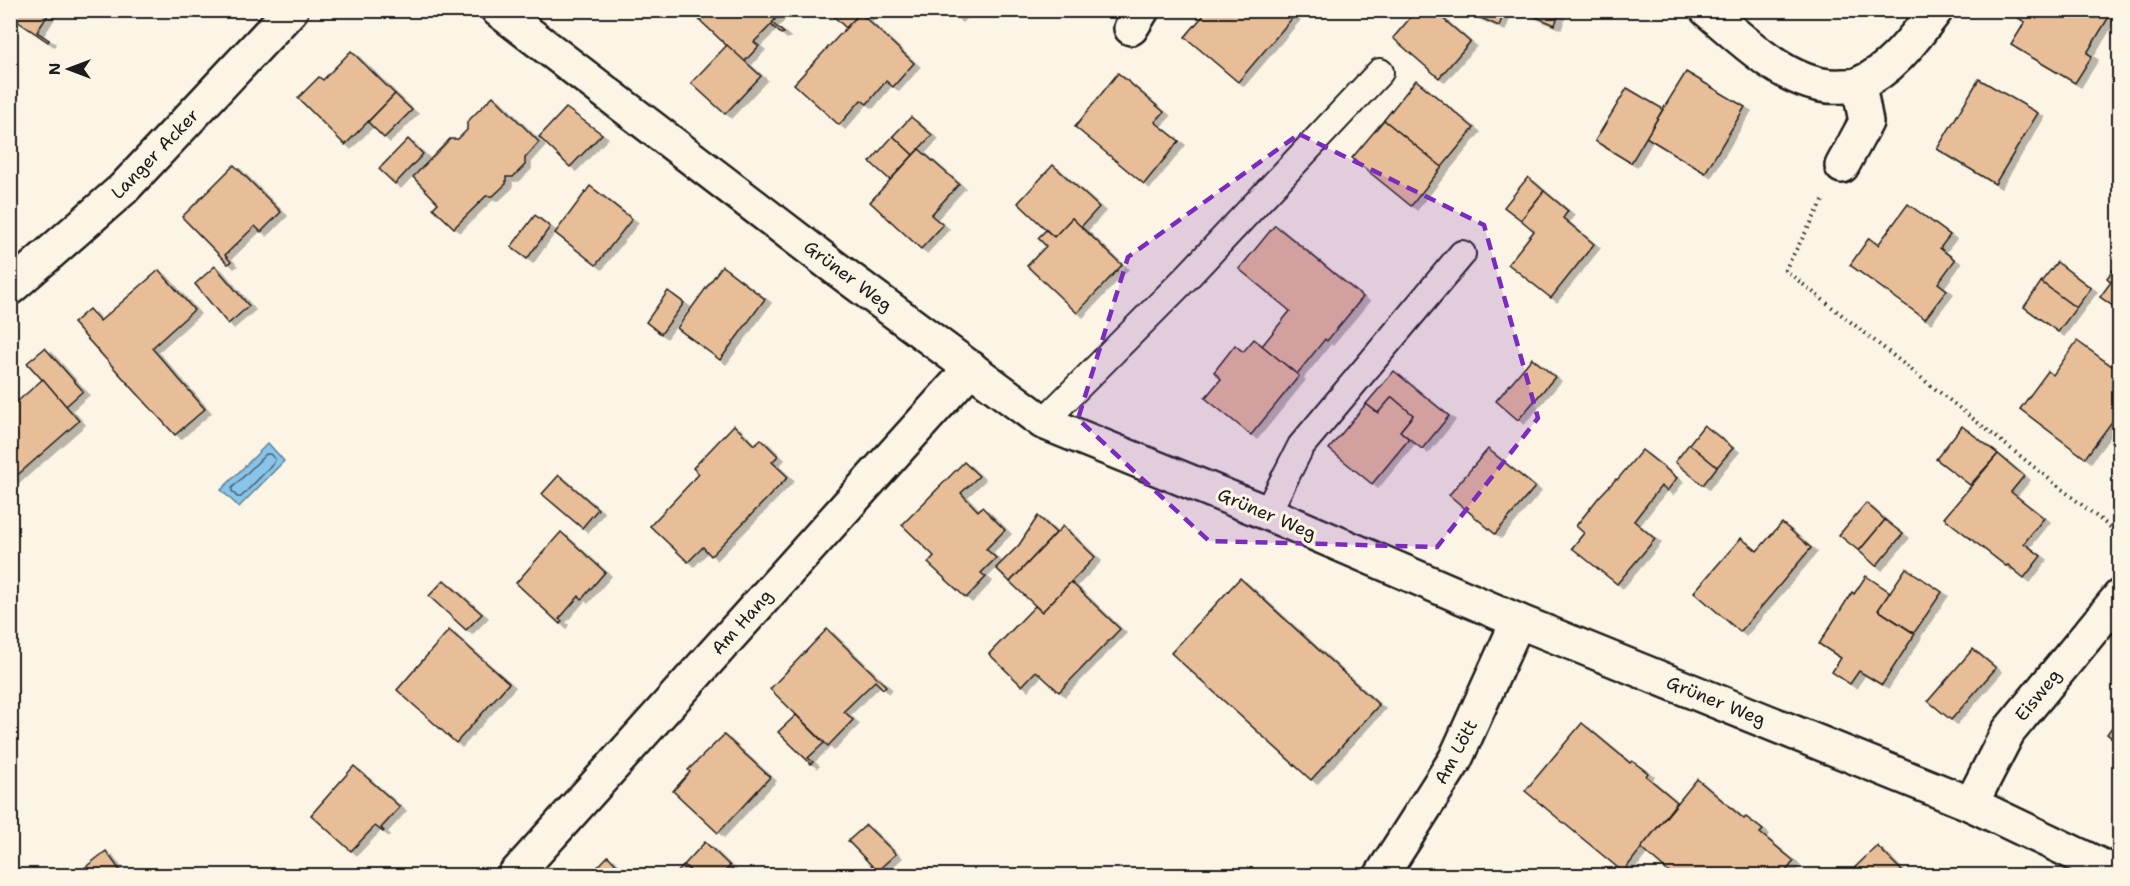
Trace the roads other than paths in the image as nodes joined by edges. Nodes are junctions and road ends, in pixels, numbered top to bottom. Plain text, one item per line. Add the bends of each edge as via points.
1 (291, 10) edge
2 (498, 10) edge
3 (1707, 10) edge
4 (1936, 10) edge
5 (1380, 72) dead end
6 (1859, 85) junction
7 (1842, 166) road end
8 (1462, 254) dead end
9 (10, 288) edge
10 (971, 368) junction
11 (1043, 422) junction
12 (1267, 513) junction
13 (2120, 596) edge
14 (1518, 621) junction
15 (1971, 804) junction
16 (2120, 875) edge
17 (514, 876) edge
18 (1381, 876) edge

1 - 9 street, Langer Acker via 123,189
2 - 10 street, Grüner Weg
3 - 6 street via 1766,60 1802,79 1834,87
4 - 6 street via 1907,47 1881,72
5 - 11 lane via 1189,275
6 - 7 street via 1866,122
8 - 12 lane via 1301,446
10 - 11 street, Grüner Weg
10 - 17 street, Am Hang
11 - 12 street, Grüner Weg
12 - 14 street, Grüner Weg
13 - 15 street, Eisweg via 2008,732
14 - 15 street, Grüner Weg
14 - 18 street, Am Lött via 1455,760
15 - 16 street, Grüner Weg

